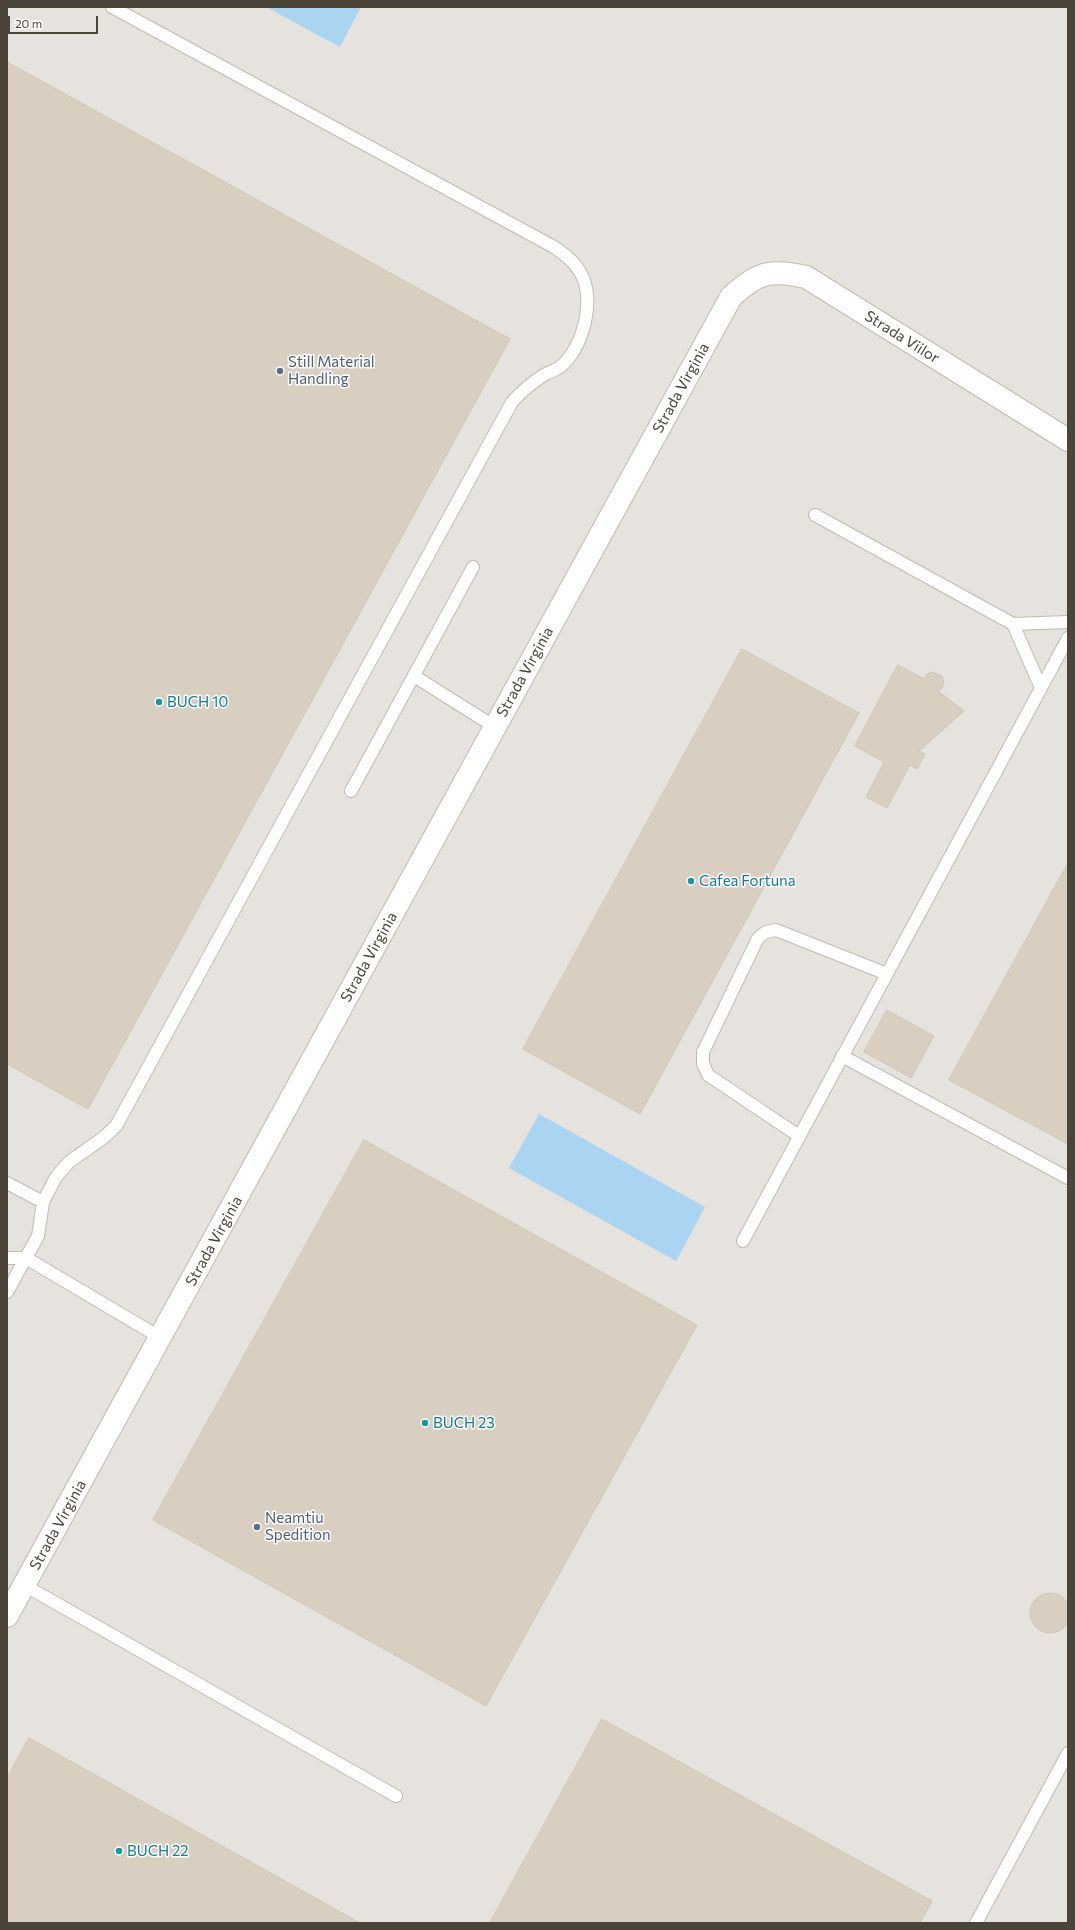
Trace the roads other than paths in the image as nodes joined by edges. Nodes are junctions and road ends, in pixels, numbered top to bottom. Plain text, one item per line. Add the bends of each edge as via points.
1 (112, 7) edge
2 (731, 297) joint
3 (1068, 440) edge
4 (815, 515) dead end
5 (474, 567) dead end
6 (1068, 622) edge
7 (1013, 624) junction
8 (1068, 638) edge
9 (414, 676) junction
10 (1041, 688) junction
11 (495, 727) junction
12 (351, 791) dead end
13 (887, 974) junction
14 (842, 1056) junction
15 (799, 1136) junction
16 (1068, 1178) edge
17 (7, 1183) edge
18 (43, 1202) junction
19 (743, 1241) dead end
20 (7, 1258) edge
21 (26, 1258) junction
22 (7, 1292) edge
23 (161, 1338) junction
24 (24, 1585) junction
25 (7, 1616) edge
26 (1068, 1753) edge
27 (396, 1796) dead end
28 (976, 1923) edge

1 - 18 lane via 554,247 569,258 581,272 587,285 587,308 585,327 574,351 560,367 526,386 512,402 116,1126 69,1162 56,1177
2 - 3 street, Strada Viilor via 747,282 766,274 784,272 806,277
2 - 11 street, Strada Virginia
4 - 7 lane
5 - 9 lane
6 - 7 lane
7 - 10 lane
8 - 10 lane
9 - 11 lane
9 - 12 lane
10 - 13 lane
11 - 23 street, Strada Virginia
13 - 14 lane
13 - 15 lane via 776,930 766,932 758,938 703,1052 703,1063 708,1075
14 - 15 lane
14 - 16 lane
15 - 19 lane
17 - 18 lane
18 - 21 lane via 38,1236
20 - 21 lane
21 - 22 lane
21 - 23 lane
23 - 24 street, Strada Virginia
24 - 25 street, Strada Virginia
24 - 27 lane
26 - 28 lane

